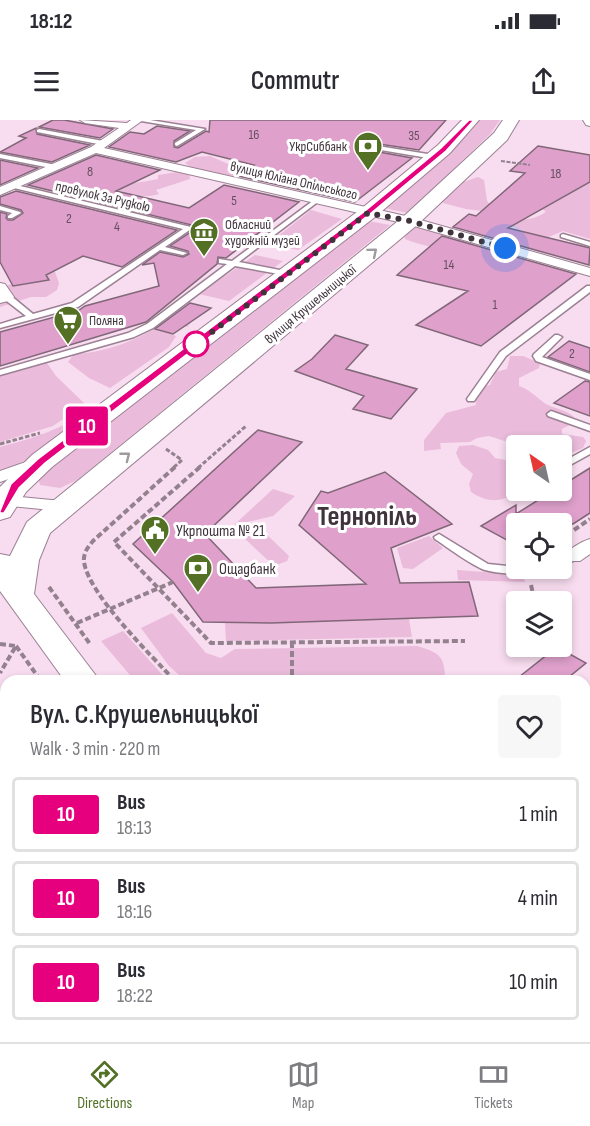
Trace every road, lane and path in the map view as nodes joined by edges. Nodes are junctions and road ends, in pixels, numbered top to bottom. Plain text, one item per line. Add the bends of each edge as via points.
1 (85, 120) edge
2 (471, 120) edge
3 (511, 120) edge
4 (134, 122) edge
5 (39, 131) dead end
6 (177, 144) dead end
7 (359, 145) dead end
8 (99, 146) junction
9 (0, 156) edge
10 (434, 157) junction
11 (499, 160) dead end
12 (530, 165) dead end
13 (56, 167) junction
14 (12, 186) junction
15 (0, 191) edge
16 (316, 201) junction
17 (0, 208) edge
18 (368, 213) junction
19 (10, 217) dead end
20 (410, 221) junction
21 (563, 237) dead end
22 (590, 244) edge
23 (159, 248) junction
24 (183, 253) dead end
25 (222, 261) dead end
26 (234, 264) junction
27 (590, 272) edge
28 (287, 274) junction
29 (590, 288) edge
30 (2, 294) edge
31 (31, 317) junction
32 (0, 326) edge
33 (558, 337) dead end
34 (0, 373) edge
35 (590, 377) edge
36 (471, 399) dead end
37 (551, 414) dead end
38 (246, 426) dead end
39 (590, 428) edge
40 (160, 445) dead end
41 (590, 450) edge
42 (42, 461) junction
43 (572, 461) edge
44 (0, 477) edge
45 (98, 478) junction
46 (1, 506) edge
47 (56, 511) junction
48 (440, 537) dead end
49 (590, 545) edge
50 (572, 558) edge
51 (0, 563) edge
52 (506, 569) edge
53 (173, 582) dead end
54 (20, 583) edge
55 (159, 587) junction
56 (111, 607) junction
57 (465, 641) dead end
58 (292, 642) junction
59 (0, 644) edge
60 (16, 646) junction
61 (0, 673) edge
62 (37, 675) edge
63 (79, 675) edge
64 (170, 675) edge
65 (292, 675) edge

1 - 4 street
2 - 10 main road
3 - 20 main road, вулиця Крушельницької via 501,136
4 - 6 lane via 201,129
4 - 8 street
5 - 8 lane
7 - 10 lane
8 - 13 street
8 - 16 street, вулиця Юліана Опільського
9 - 13 lane
10 - 18 main road
11 - 12 path
13 - 14 street
14 - 15 street
14 - 23 lane, провулок За Рудкою via 189,228
16 - 18 street, вулиця Юліана Опільського
16 - 26 lane
17 - 19 lane via 18,213
18 - 20 street, вулиця Юліана Опільського
18 - 28 main road
20 - 27 street, вулиця Юліана Опільського
45 -> 20 main road, вулиця Крушельницької
21 - 22 lane
23 - 24 lane
23 - 31 lane via 75,305
25 - 26 lane
26 - 28 lane
26 - 34 lane via 150,326 131,335
28 - 42 main road
29 - 36 lane via 503,354
30 - 31 lane
31 - 32 lane
33 - 35 lane via 542,349 538,359
37 - 39 lane
38 - 55 path via 114,542
40 - 56 path via 182,460 85,550 88,575
41 - 43 lane
42 - 44 street
42 - 45 main road, вулиця Крушельницької via 29,483 43,492 73,490
42 - 46 main road via 14,487
45 - 47 main road, вулиця Крушельницької
46 - 47 street
47 - 54 main road, вулиця Крушельницької via 30,540
48 - 52 lane via 485,567
49 - 50 street
51 - 54 main road
53 - 55 path
54 - 56 path via 77,623
54 - 63 main road
55 - 56 path
55 - 58 path via 211,643
56 - 64 path
57 - 58 path
58 - 65 path
59 - 60 path
60 - 61 path
60 - 62 path

